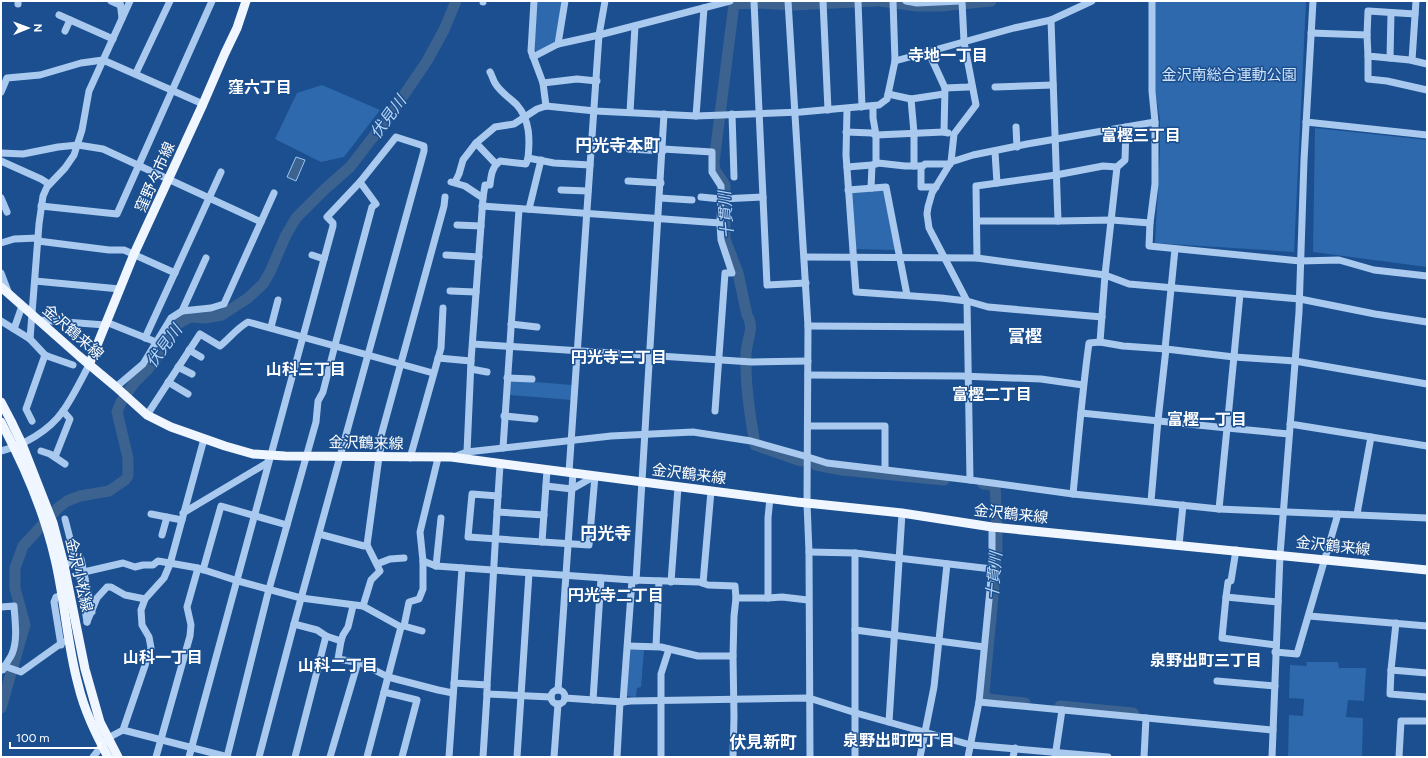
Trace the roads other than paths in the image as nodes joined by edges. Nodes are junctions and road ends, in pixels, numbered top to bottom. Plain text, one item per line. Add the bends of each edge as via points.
1 (111, 1) edge
2 (130, 1) edge
3 (170, 1) edge
4 (212, 1) edge
5 (246, 1) edge
6 (534, 1) edge
7 (565, 1) edge
8 (605, 1) edge
9 (730, 1) edge
10 (906, 1) edge
11 (1092, 1) edge
12 (1152, 1) edge
13 (1313, 1) edge
14 (1416, 1) edge
15 (858, 2) edge
16 (962, 2) edge
17 (120, 3) edge
18 (754, 3) edge
19 (788, 3) edge
20 (823, 3) edge
21 (893, 3) edge
22 (704, 8) junction
23 (1391, 13) junction
24 (59, 14) dead end
25 (1415, 14) junction
26 (122, 18) junction
27 (70, 20) junction
28 (1051, 20) junction
29 (635, 26) junction
30 (65, 31) dead end
31 (1311, 33) junction
32 (599, 35) junction
33 (1367, 35) junction
34 (113, 39) junction
35 (964, 42) junction
36 (558, 44) junction
37 (928, 51) junction
38 (1368, 56) junction
39 (534, 57) junction
40 (1390, 58) junction
41 (103, 60) junction
42 (895, 60) junction
43 (1412, 60) junction
44 (1427, 64) edge
45 (490, 72) dead end
46 (136, 74) junction
47 (597, 81) junction
48 (543, 83) junction
49 (1053, 85) junction
50 (972, 86) junction
51 (995, 87) dead end
52 (172, 90) junction
53 (1427, 90) edge
54 (945, 91) junction
55 (1, 92) edge
56 (888, 94) junction
57 (911, 99) junction
58 (203, 104) junction
59 (546, 106) junction
60 (873, 106) junction
61 (862, 107) junction
62 (846, 108) junction
63 (828, 110) junction
64 (595, 111) junction
65 (630, 112) junction
66 (795, 112) junction
67 (664, 114) junction
68 (732, 114) junction
69 (759, 114) junction
70 (696, 116) junction
71 (525, 117) junction
72 (1156, 122) junction
73 (1306, 122) junction
74 (1016, 127) dead end
75 (1126, 127) junction
76 (846, 132) junction
77 (944, 132) junction
78 (914, 133) junction
79 (954, 134) junction
80 (876, 135) junction
81 (1427, 135) edge
82 (1055, 140) junction
83 (476, 143) junction
84 (78, 145) junction
85 (1017, 147) junction
86 (630, 149) dead end
87 (663, 150) junction
88 (995, 152) junction
89 (1, 153) edge
90 (528, 158) junction
91 (541, 160) junction
92 (1, 161) edge
93 (951, 163) junction
94 (496, 164) junction
95 (590, 165) junction
96 (874, 165) junction
97 (139, 166) junction
98 (917, 166) junction
99 (847, 167) junction
100 (1117, 167) junction
101 (221, 172) dead end
102 (1056, 175) junction
103 (734, 177) dead end
104 (169, 180) junction
105 (628, 181) dead end
106 (360, 182) junction
107 (661, 183) junction
108 (997, 183) junction
109 (50, 184) junction
110 (936, 187) junction
111 (871, 188) junction
112 (561, 190) dead end
113 (848, 190) junction
114 (588, 191) junction
115 (274, 193) dead end
116 (445, 197) dead end
117 (701, 197) dead end
118 (763, 197) junction
119 (1, 198) edge
120 (209, 198) junction
121 (483, 198) junction
122 (660, 198) junction
123 (724, 199) junction
124 (692, 200) dead end
125 (41, 206) junction
126 (482, 206) junction
127 (519, 209) junction
128 (529, 210) junction
129 (6, 212) dead end
130 (587, 213) junction
131 (658, 218) junction
132 (1058, 220) junction
133 (1112, 220) junction
134 (977, 221) junction
135 (261, 222) junction
136 (720, 223) junction
137 (1150, 223) junction
138 (457, 225) dead end
139 (481, 226) junction
140 (38, 240) junction
141 (1, 244) edge
142 (1175, 249) junction
143 (134, 254) junction
144 (312, 255) dead end
145 (446, 255) dead end
146 (853, 256) junction
147 (479, 257) junction
148 (805, 257) junction
149 (899, 257) junction
150 (206, 258) dead end
151 (945, 258) junction
152 (977, 258) junction
153 (324, 259) junction
154 (1300, 260) junction
155 (1, 273) edge
156 (175, 273) junction
157 (1105, 275) junction
158 (1427, 276) edge
159 (34, 281) junction
160 (806, 283) junction
161 (1, 287) edge
162 (1172, 287) junction
163 (120, 289) junction
164 (450, 291) dead end
165 (476, 292) junction
166 (1240, 294) junction
167 (906, 295) junction
168 (10, 296) junction
169 (1300, 298) junction
170 (278, 300) dead end
171 (967, 301) junction
172 (22, 306) junction
173 (443, 308) dead end
174 (182, 310) junction
175 (35, 318) junction
176 (1102, 318) junction
177 (1, 321) edge
178 (1427, 322) edge
179 (105, 324) junction
180 (511, 324) junction
181 (808, 326) junction
182 (271, 327) junction
183 (537, 327) dead end
184 (967, 327) junction
185 (14, 329) junction
186 (145, 338) junction
187 (303, 338) junction
188 (30, 339) junction
189 (156, 342) junction
190 (1100, 342) junction
191 (473, 344) junction
192 (334, 345) junction
193 (509, 346) junction
194 (1165, 349) junction
195 (189, 350) junction
196 (577, 351) junction
197 (45, 354) junction
198 (368, 355) junction
199 (649, 355) junction
200 (201, 356) dead end
201 (1234, 357) junction
202 (438, 358) junction
203 (720, 359) junction
204 (471, 360) junction
205 (808, 361) junction
206 (1295, 361) junction
207 (401, 363) junction
208 (73, 365) dead end
209 (89, 365) junction
210 (178, 367) junction
211 (471, 369) junction
212 (486, 372) dead end
213 (433, 373) junction
214 (192, 374) dead end
215 (808, 375) junction
216 (968, 377) junction
217 (507, 378) junction
218 (532, 379) dead end
219 (168, 382) junction
220 (1427, 384) edge
221 (1083, 385) junction
222 (117, 388) junction
223 (188, 394) dead end
224 (1, 402) edge
225 (63, 411) junction
226 (716, 411) dead end
227 (1081, 413) junction
228 (146, 415) junction
229 (504, 416) junction
230 (535, 418) dead end
231 (1158, 420) junction
232 (32, 421) dead end
233 (1, 422) edge
234 (1290, 424) junction
235 (808, 426) junction
236 (1226, 428) junction
237 (645, 433) junction
238 (1289, 434) junction
239 (1371, 437) junction
240 (204, 439) junction
241 (571, 440) junction
242 (18, 445) junction
243 (1427, 446) edge
244 (503, 448) junction
245 (1, 451) edge
246 (41, 452) dead end
247 (467, 452) junction
248 (270, 455) junction
249 (306, 456) junction
250 (808, 456) junction
251 (55, 457) junction
252 (340, 457) junction
253 (379, 457) junction
254 (451, 457) junction
255 (410, 458) junction
256 (438, 458) junction
257 (66, 464) dead end
258 (500, 465) junction
259 (547, 470) junction
260 (885, 470) junction
261 (571, 472) junction
262 (595, 476) junction
263 (970, 480) junction
264 (642, 482) junction
265 (546, 486) junction
266 (678, 487) junction
267 (572, 489) junction
268 (711, 491) junction
269 (1073, 494) junction
270 (498, 496) junction
271 (770, 498) junction
272 (1151, 502) junction
273 (807, 503) junction
274 (1183, 505) junction
275 (1219, 508) junction
276 (1283, 511) junction
277 (497, 512) junction
278 (46, 513) junction
279 (902, 513) junction
280 (151, 514) dead end
281 (1338, 514) junction
282 (1357, 514) junction
283 (544, 515) junction
284 (254, 516) junction
285 (167, 517) junction
286 (182, 517) junction
287 (441, 518) dead end
288 (1427, 518) edge
289 (65, 519) dead end
290 (287, 525) junction
291 (996, 527) junction
292 (319, 534) junction
293 (162, 535) dead end
294 (496, 539) junction
295 (542, 542) junction
296 (568, 544) junction
297 (367, 545) junction
298 (1179, 545) junction
299 (1236, 550) junction
300 (809, 552) junction
301 (855, 553) junction
302 (1280, 555) junction
303 (404, 558) dead end
304 (899, 558) junction
305 (1325, 559) junction
306 (423, 561) junction
307 (64, 564) junction
308 (170, 564) junction
309 (377, 564) junction
310 (947, 564) junction
311 (436, 566) junction
312 (462, 568) junction
313 (200, 569) junction
314 (992, 569) junction
315 (494, 570) junction
316 (1427, 570) edge
317 (84, 572) junction
318 (529, 573) junction
319 (566, 575) junction
320 (601, 578) junction
321 (238, 581) junction
322 (634, 581) junction
323 (658, 581) junction
324 (671, 582) junction
325 (703, 584) junction
326 (269, 589) junction
327 (62, 594) junction
328 (1226, 597) junction
329 (301, 598) junction
330 (736, 598) junction
331 (768, 598) junction
332 (145, 599) junction
333 (808, 600) junction
334 (1278, 602) junction
335 (353, 606) junction
336 (363, 606) junction
337 (1, 607) edge
338 (92, 613) junction
339 (1309, 616) junction
340 (1396, 623) junction
341 (294, 624) junction
342 (402, 626) junction
343 (1427, 626) edge
344 (855, 630) junction
345 (422, 631) dead end
346 (326, 636) junction
347 (895, 636) junction
348 (341, 641) junction
349 (939, 641) junction
350 (628, 646) junction
351 (656, 646) junction
352 (984, 647) junction
353 (1276, 648) junction
354 (668, 649) junction
355 (733, 656) junction
356 (358, 662) junction
357 (3, 668) edge
358 (1392, 670) junction
359 (1427, 672) edge
360 (388, 677) junction
361 (1217, 681) dead end
362 (454, 683) junction
363 (487, 685) junction
364 (1274, 686) junction
365 (558, 690) junction
366 (384, 692) junction
367 (453, 692) junction
368 (487, 694) junction
369 (520, 695) junction
370 (551, 697) junction
371 (1427, 697) edge
372 (565, 698) junction
373 (809, 698) junction
374 (734, 699) junction
375 (593, 700) junction
376 (661, 700) junction
377 (622, 702) junction
378 (979, 702) junction
379 (558, 704) junction
380 (1062, 710) junction
381 (856, 713) junction
382 (1146, 718) junction
383 (1427, 721) edge
384 (889, 722) junction
385 (123, 730) junction
386 (1273, 730) junction
387 (926, 732) junction
388 (161, 739) junction
389 (105, 742) junction
390 (971, 744) junction
391 (192, 748) junction
392 (1015, 748) junction
393 (1056, 754) edge
394 (93, 757) edge
395 (108, 757) edge
396 (118, 757) edge
397 (156, 757) edge
398 (189, 757) edge
399 (227, 757) edge
400 (259, 757) edge
401 (295, 757) edge
402 (330, 757) edge
403 (367, 757) edge
404 (402, 757) edge
405 (449, 757) edge
406 (483, 757) edge
407 (517, 757) edge
408 (554, 757) edge
409 (617, 757) edge
410 (661, 757) edge
411 (733, 757) edge
412 (810, 757) edge
413 (855, 757) edge
414 (920, 757) edge
415 (968, 757) edge
416 (1013, 757) edge
417 (1108, 757) edge
418 (1144, 757) edge
419 (1272, 757) edge
420 (1399, 757) edge

1 - 17 street
2 - 26 street
3 - 46 street
4 - 52 street
5 - 58 main road, 窪野々市線 via 237,28
6 - 39 street via 531,51
7 - 36 street
8 - 32 street
9 - 22 street
10 - 16 street
11 - 28 street
12 - 72 street via 1152,91
13 - 31 street
14 - 25 street
15 - 61 street
16 - 35 street
17 - 26 street
18 - 69 street
19 - 66 street
20 - 63 street
21 - 42 street
22 - 29 street
22 - 70 street
23 - 25 street
23 - 33 street via 1368,11
23 - 40 street
24 - 27 street
25 - 43 street
26 - 34 street
27 - 30 street
27 - 34 street
28 - 35 street
28 - 49 street
29 - 32 street
29 - 65 street
31 - 33 street
31 - 73 street
32 - 36 street
32 - 47 street
33 - 38 street
34 - 41 street
35 - 37 street
35 - 50 street
36 - 39 street
37 - 42 street
37 - 54 street
38 - 40 street
38 - 53 street via 1368,79
39 - 48 street
40 - 43 street
41 - 46 street
41 - 55 street via 81,63 40,75 7,78
41 - 84 street via 89,91
42 - 56 street
43 - 44 street
45 - 71 street via 495,84
46 - 52 street
47 - 48 street via 577,79
47 - 64 street
48 - 59 street
49 - 51 street
49 - 82 street
50 - 54 street
50 - 79 street via 976,106
52 - 58 street
52 - 97 street
54 - 57 street
54 - 77 street
56 - 57 street
56 - 60 street via 887,99
57 - 78 street
58 - 104 main road, 窪野々市線
59 - 64 street
59 - 71 street
60 - 61 street
60 - 80 street
61 - 62 street
62 - 63 street
62 - 76 street
63 - 66 street
64 - 65 street
64 - 95 street
65 - 67 street
66 - 69 street
66 - 148 street
67 - 70 street
67 - 87 street
68 - 69 street
68 - 70 street
68 - 103 street
69 - 118 street
71 - 83 street via 514,124 495,128
71 - 90 street via 528,128
72 - 75 street
72 - 137 street via 1155,184
73 - 81 street
73 - 154 street
74 - 85 street
75 - 82 street
75 - 100 street via 1125,160
76 - 80 street
76 - 99 street
77 - 78 street
77 - 79 street
78 - 80 street
78 - 98 street
79 - 93 street
80 - 96 street
82 - 85 street
82 - 102 street
83 - 94 street
83 - 121 street via 463,160 459,174 453,182
84 - 89 street via 23,154
84 - 97 street via 103,149
84 - 109 street via 68,164
85 - 88 street
86 - 87 street
87 - 107 street
87 - 123 street via 712,152 712,172 721,186
88 - 93 street via 973,155
88 - 108 street
90 - 91 street
90 - 94 street via 526,164 500,161
91 - 95 street
91 - 128 street
92 - 109 street
93 - 98 street
93 - 110 street
94 - 121 street via 491,173 490,185 485,184
95 - 114 street
96 - 98 street
96 - 99 street
96 - 111 street
97 - 104 street
97 - 125 street via 117,214
98 - 110 street via 921,187
99 - 113 street
100 - 102 street via 1103,166
100 - 133 street
101 - 120 street
102 - 108 street
102 - 132 street
104 - 120 street
104 - 143 main road, 窪野々市線
105 - 107 street
106 - 153 street via 327,217 333,226
106 - 192 street via 376,204 372,208
106 - 198 street via 396,137 424,146
107 - 122 street
108 - 134 street via 976,186
109 - 125 street
110 - 151 street via 927,214 930,228
111 - 113 street
111 - 149 street via 886,187
112 - 114 street
113 - 146 street
114 - 130 street
115 - 135 street
116 - 207 street via 443,213
117 - 123 street
118 - 123 street
118 - 160 street via 767,285
119 - 129 street
120 - 135 street
120 - 156 street
121 - 126 street
122 - 124 street
122 - 131 street
123 - 136 street
125 - 140 street
126 - 127 street
126 - 139 street
127 - 128 street
127 - 180 street
128 - 130 street
130 - 131 street
130 - 196 street
131 - 136 street
131 - 199 street
132 - 133 street
132 - 134 street
133 - 137 street
133 - 157 street
134 - 152 street
135 - 174 street via 224,304 211,308
136 - 203 street via 721,240 732,273 725,273
137 - 142 street via 1149,246
138 - 139 street
139 - 147 street
140 - 141 street via 14,239
140 - 143 street via 124,250
140 - 159 street
142 - 154 street
142 - 162 street
143 - 156 street
143 - 163 main road, 窪野々市線
144 - 153 street
145 - 147 street
146 - 148 street
146 - 149 street
146 - 167 street via 856,292
147 - 165 street
148 - 160 street
149 - 151 street
149 - 167 street
150 - 174 street
151 - 152 street
151 - 171 street
152 - 157 street
153 - 187 street
154 - 158 street via 1339,260 1374,270
154 - 169 street
155 - 168 street
156 - 186 street
157 - 162 street via 1129,284
157 - 176 street
159 - 163 street
159 - 175 street
160 - 181 street
161 - 168 main road, 金沢鶴来線
162 - 166 street
162 - 194 street
163 - 179 main road, 窪野々市線
164 - 165 street
165 - 191 street
166 - 169 street
166 - 201 street
167 - 171 street
168 - 172 main road, 金沢鶴来線
169 - 178 street
169 - 206 street
170 - 182 street
171 - 176 street via 988,307
171 - 184 street
172 - 175 main road, 金沢鶴来線
172 - 185 street
173 - 202 street
174 - 189 street via 171,318
175 - 179 street
175 - 188 street
175 - 209 main road, 金沢鶴来線
176 - 190 street
177 - 185 street
179 - 186 street
179 - 209 main road, 窪野々市線
180 - 183 street
180 - 193 street
181 - 184 street
181 - 205 street
182 - 187 street
182 - 195 street via 248,322 220,346 200,334
184 - 216 street
185 - 188 street
186 - 189 street
187 - 192 street
187 - 248 street
188 - 197 street
189 - 222 street via 143,364
190 - 194 street
190 - 221 street via 1089,343
191 - 193 street
191 - 204 street
192 - 198 street
192 - 249 street
193 - 196 street
193 - 217 street
194 - 201 street
194 - 231 street
195 - 200 street
195 - 210 street
196 - 199 street
196 - 241 street
197 - 208 street
197 - 232 street via 26,409
198 - 207 street
198 - 252 street
199 - 203 street
199 - 237 street
201 - 206 street
201 - 236 street
202 - 204 street
202 - 213 street
203 - 205 street
203 - 226 street
204 - 211 street
205 - 215 street
206 - 220 street
206 - 234 street
207 - 213 street
207 - 253 street via 381,436
209 - 222 main road, 金沢鶴来線
209 - 225 street
210 - 214 street
210 - 219 street
211 - 212 street
211 - 247 street
213 - 255 street
215 - 216 street
215 - 235 street
216 - 221 street via 1041,379
216 - 263 street
217 - 218 street
217 - 229 street
219 - 223 street
219 - 228 street
221 - 227 street
222 - 228 main road, 金沢鶴来線
224 - 242 main road, 金沢小松線 via 11,421
225 - 242 street via 41,432
225 - 251 street via 70,419
227 - 231 street
227 - 269 street
228 - 240 main road, 金沢鶴来線
229 - 230 street
229 - 244 street
231 - 236 street
231 - 272 street
233 - 242 main road, 金沢小松線
234 - 238 street
234 - 239 street
235 - 250 street
235 - 260 street via 885,426
236 - 238 street
236 - 275 street
237 - 241 street
237 - 250 street via 693,432 754,442
237 - 264 street
238 - 276 street
239 - 243 street
239 - 282 street
240 - 248 main road, 金沢鶴来線 via 253,454
240 - 286 street
241 - 244 street
241 - 261 street
242 - 245 street
242 - 278 main road, 金沢小松線
244 - 247 street
246 - 251 street
247 - 254 street
248 - 249 main road, 金沢鶴来線
248 - 284 street
248 - 286 street via 267,463
249 - 252 main road, 金沢鶴来線
249 - 290 street
250 - 260 street via 826,463
250 - 273 street
251 - 257 street
252 - 253 main road, 金沢鶴来線
252 - 292 street
253 - 255 main road, 金沢鶴来線
253 - 297 street
254 - 256 main road, 金沢鶴来線
254 - 258 main road, 金沢鶴来線
255 - 256 main road, 金沢鶴来線
256 - 306 street via 420,532
258 - 259 main road, 金沢鶴来線
258 - 270 street
259 - 261 main road, 金沢鶴来線
259 - 265 street
260 - 263 street
261 - 262 main road, 金沢鶴来線
261 - 267 street
262 - 264 main road, 金沢鶴来線
262 - 267 street
262 - 296 street via 589,545
263 - 269 street
264 - 266 main road, 金沢鶴来線
264 - 322 street
265 - 267 street
265 - 283 street
266 - 268 main road, 金沢鶴来線
266 - 324 street
267 - 296 street
268 - 271 main road, 金沢鶴来線
268 - 325 street
269 - 272 street
270 - 277 street
270 - 294 street via 472,494 468,537
271 - 273 main road, 金沢鶴来線
271 - 331 street
272 - 274 street
273 - 279 main road, 金沢鶴来線
273 - 300 street
274 - 275 street
274 - 298 street
275 - 276 street
276 - 281 street
276 - 302 street
277 - 283 street
277 - 294 street
278 - 307 main road, 金沢小松線 via 53,523
278 - 327 main road, 金沢小松線 via 46,530
279 - 291 main road, 金沢鶴来線
279 - 304 street
280 - 285 street
281 - 282 street
281 - 305 street
282 - 288 street
283 - 295 street
284 - 290 street
284 - 313 street via 221,506
284 - 321 street
285 - 286 street
285 - 293 street
286 - 308 street
287 - 311 street
289 - 317 street via 74,554 81,559
290 - 326 street
291 - 298 main road, 金沢鶴来線
291 - 314 street
292 - 297 street
292 - 329 street
294 - 295 street
294 - 315 street
295 - 296 street
296 - 319 street
297 - 309 street
298 - 299 main road, 金沢鶴来線
299 - 302 main road, 金沢鶴来線
299 - 328 street
300 - 301 street
300 - 333 street
301 - 304 street
301 - 344 street
302 - 305 main road, 金沢鶴来線
302 - 334 street
303 - 309 street via 390,559
304 - 310 street
304 - 347 street
305 - 316 main road, 金沢鶴来線
305 - 339 street
306 - 311 street
306 - 342 street via 423,588 419,599 409,602
307 - 338 street via 76,562 78,565 87,622
307 - 389 main road, 金沢小松線 via 85,669
308 - 313 street
308 - 317 street via 158,561 153,565 135,567 123,563
308 - 332 street via 164,578
309 - 336 street via 380,571 371,580
310 - 314 street
310 - 349 street
311 - 312 street
312 - 315 street
312 - 362 street
313 - 321 street
313 - 388 street via 187,606 191,625 190,636
314 - 352 street
315 - 318 street
315 - 363 street
317 - 338 street
318 - 319 street
318 - 369 street
319 - 320 street
319 - 365 street
320 - 322 street
320 - 375 street
321 - 326 street
321 - 391 street
322 - 323 street
322 - 350 street
323 - 324 street
323 - 351 street
324 - 325 street
325 - 330 street via 735,586
326 - 329 street
326 - 399 street
327 - 357 street via 56,597 54,602 62,644 21,672
327 - 389 main road, 金沢小松線 via 78,685 93,727
328 - 334 street
328 - 353 street via 1222,638
329 - 335 street
329 - 341 street
330 - 331 street
330 - 355 street
331 - 333 street
332 - 338 street via 125,595 107,587 97,598
332 - 385 street via 141,610 142,625 149,637 151,648
333 - 373 street
334 - 353 street
335 - 336 street
335 - 348 street via 348,627
336 - 342 street
337 - 357 street via 14,606 15,622 12,653
339 - 340 street
339 - 353 street via 1297,654
340 - 343 street
340 - 358 street
341 - 346 street via 317,630
341 - 400 street
342 - 345 street
342 - 360 street
344 - 347 street
344 - 381 street
346 - 348 street
346 - 401 street
347 - 349 street
347 - 384 street
348 - 356 street via 338,659
349 - 352 street
349 - 387 street
350 - 351 street
350 - 377 street
351 - 354 street
352 - 378 street
353 - 364 street
354 - 355 street via 698,656
354 - 376 street via 661,674
355 - 374 street
356 - 360 street
356 - 402 street
358 - 359 street
358 - 371 street via 1390,694
360 - 366 street
360 - 367 street
361 - 364 street
362 - 363 street
362 - 367 street
363 - 368 street
364 - 386 street
365 - 370 street via 554,691
365 - 372 street via 564,693
366 - 403 street
366 - 404 street via 417,700
367 - 405 street
368 - 369 street
368 - 406 street
369 - 370 street
369 - 407 street
370 - 379 street via 554,703
372 - 375 street
372 - 379 street
373 - 374 street
373 - 381 street
373 - 412 street
374 - 376 street
374 - 411 street
375 - 377 street
376 - 377 street
376 - 410 street
377 - 409 street
378 - 380 street
378 - 390 street
379 - 408 street
380 - 382 street
380 - 393 street
381 - 384 street
381 - 413 street
382 - 386 street
382 - 418 street
383 - 420 street via 1401,721
384 - 387 street
385 - 388 street
385 - 389 street
386 - 419 street
387 - 390 street
387 - 414 street
388 - 391 street
388 - 397 street
389 - 394 street
389 - 395 main road, 金沢小松線
389 - 396 main road, 金沢小松線
390 - 392 street
390 - 415 street
391 - 398 street
391 - 399 street
392 - 393 street
392 - 416 street
393 - 417 street

